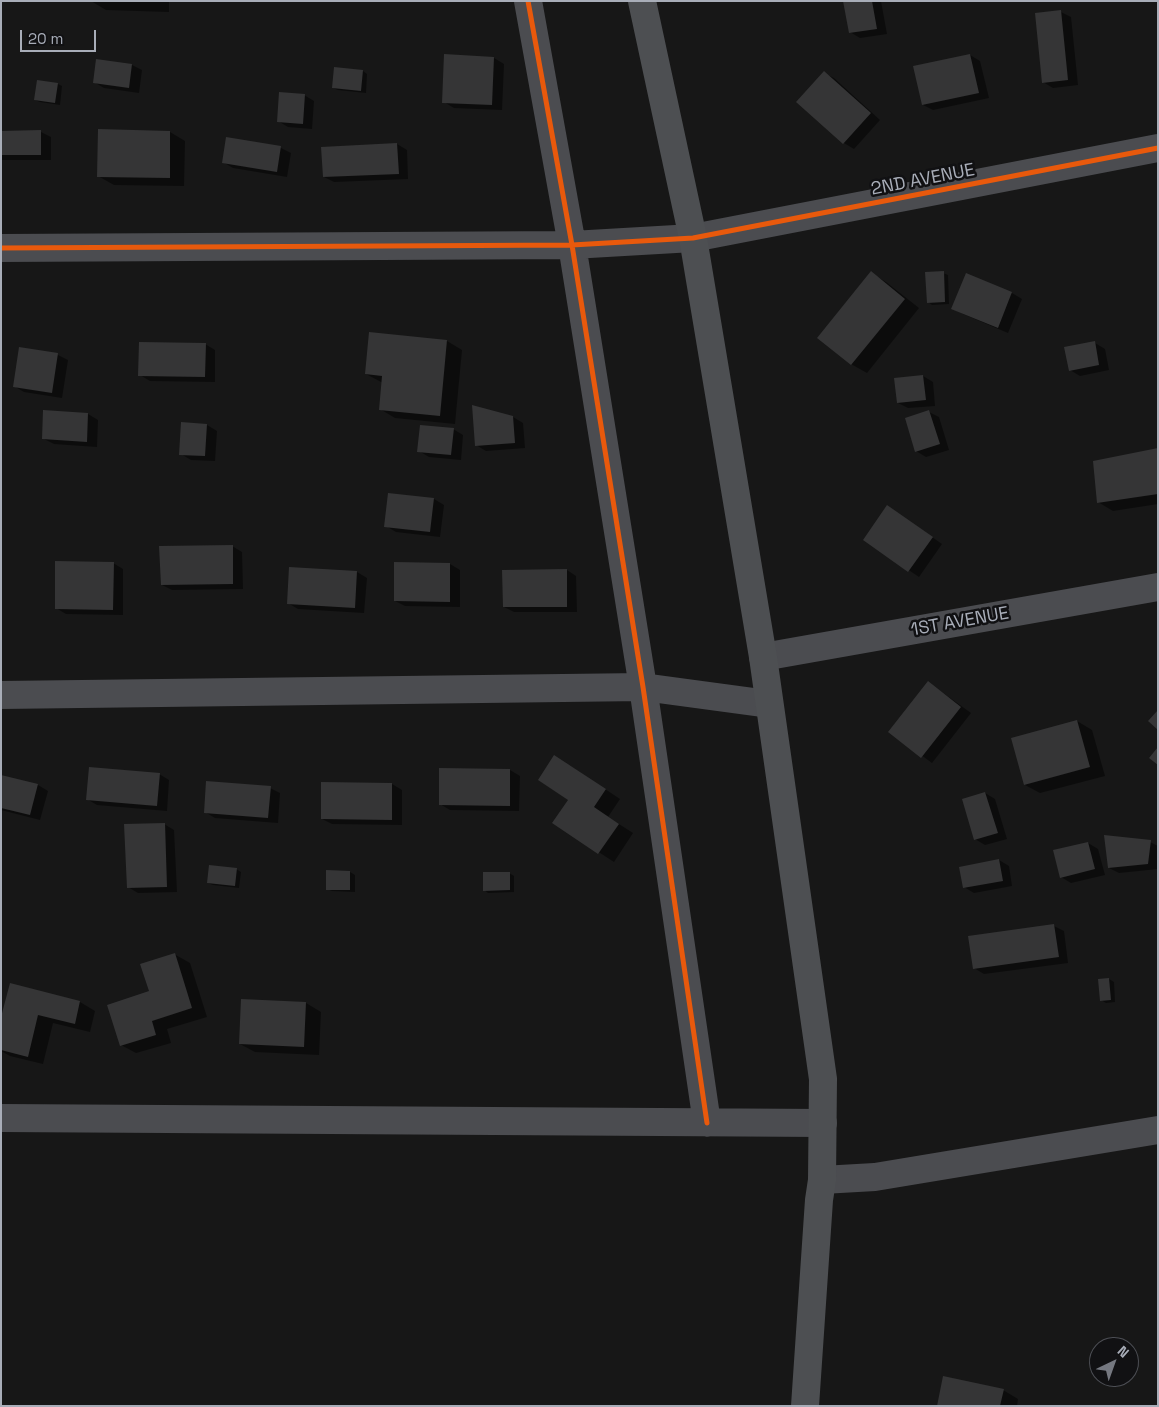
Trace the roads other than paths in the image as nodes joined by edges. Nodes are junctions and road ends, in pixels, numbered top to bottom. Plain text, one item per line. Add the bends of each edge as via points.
1 (528, 1) edge
2 (642, 1) edge
3 (1158, 148) edge
4 (693, 238) junction
5 (572, 245) junction
6 (1, 248) edge
7 (1158, 587) edge
8 (762, 658) junction
9 (643, 687) junction
10 (1, 694) edge
11 (769, 704) junction
12 (1, 1118) edge
13 (707, 1122) junction
14 (823, 1123) junction
15 (1158, 1130) edge
16 (822, 1180) junction
17 (805, 1406) edge

1 - 5 street
2 - 4 main road
3 - 4 street, 2ND AVENUE
4 - 5 street, 2ND AVENUE
4 - 8 main road
5 - 6 street, 2ND AVENUE
5 - 9 street
7 - 8 street, 1ST AVENUE
8 - 11 main road
9 - 10 street
9 - 11 street
9 - 13 street
11 - 14 main road via 823,1079
12 - 13 street
13 - 14 street
14 - 16 main road
15 - 16 street via 875,1178
16 - 17 main road

